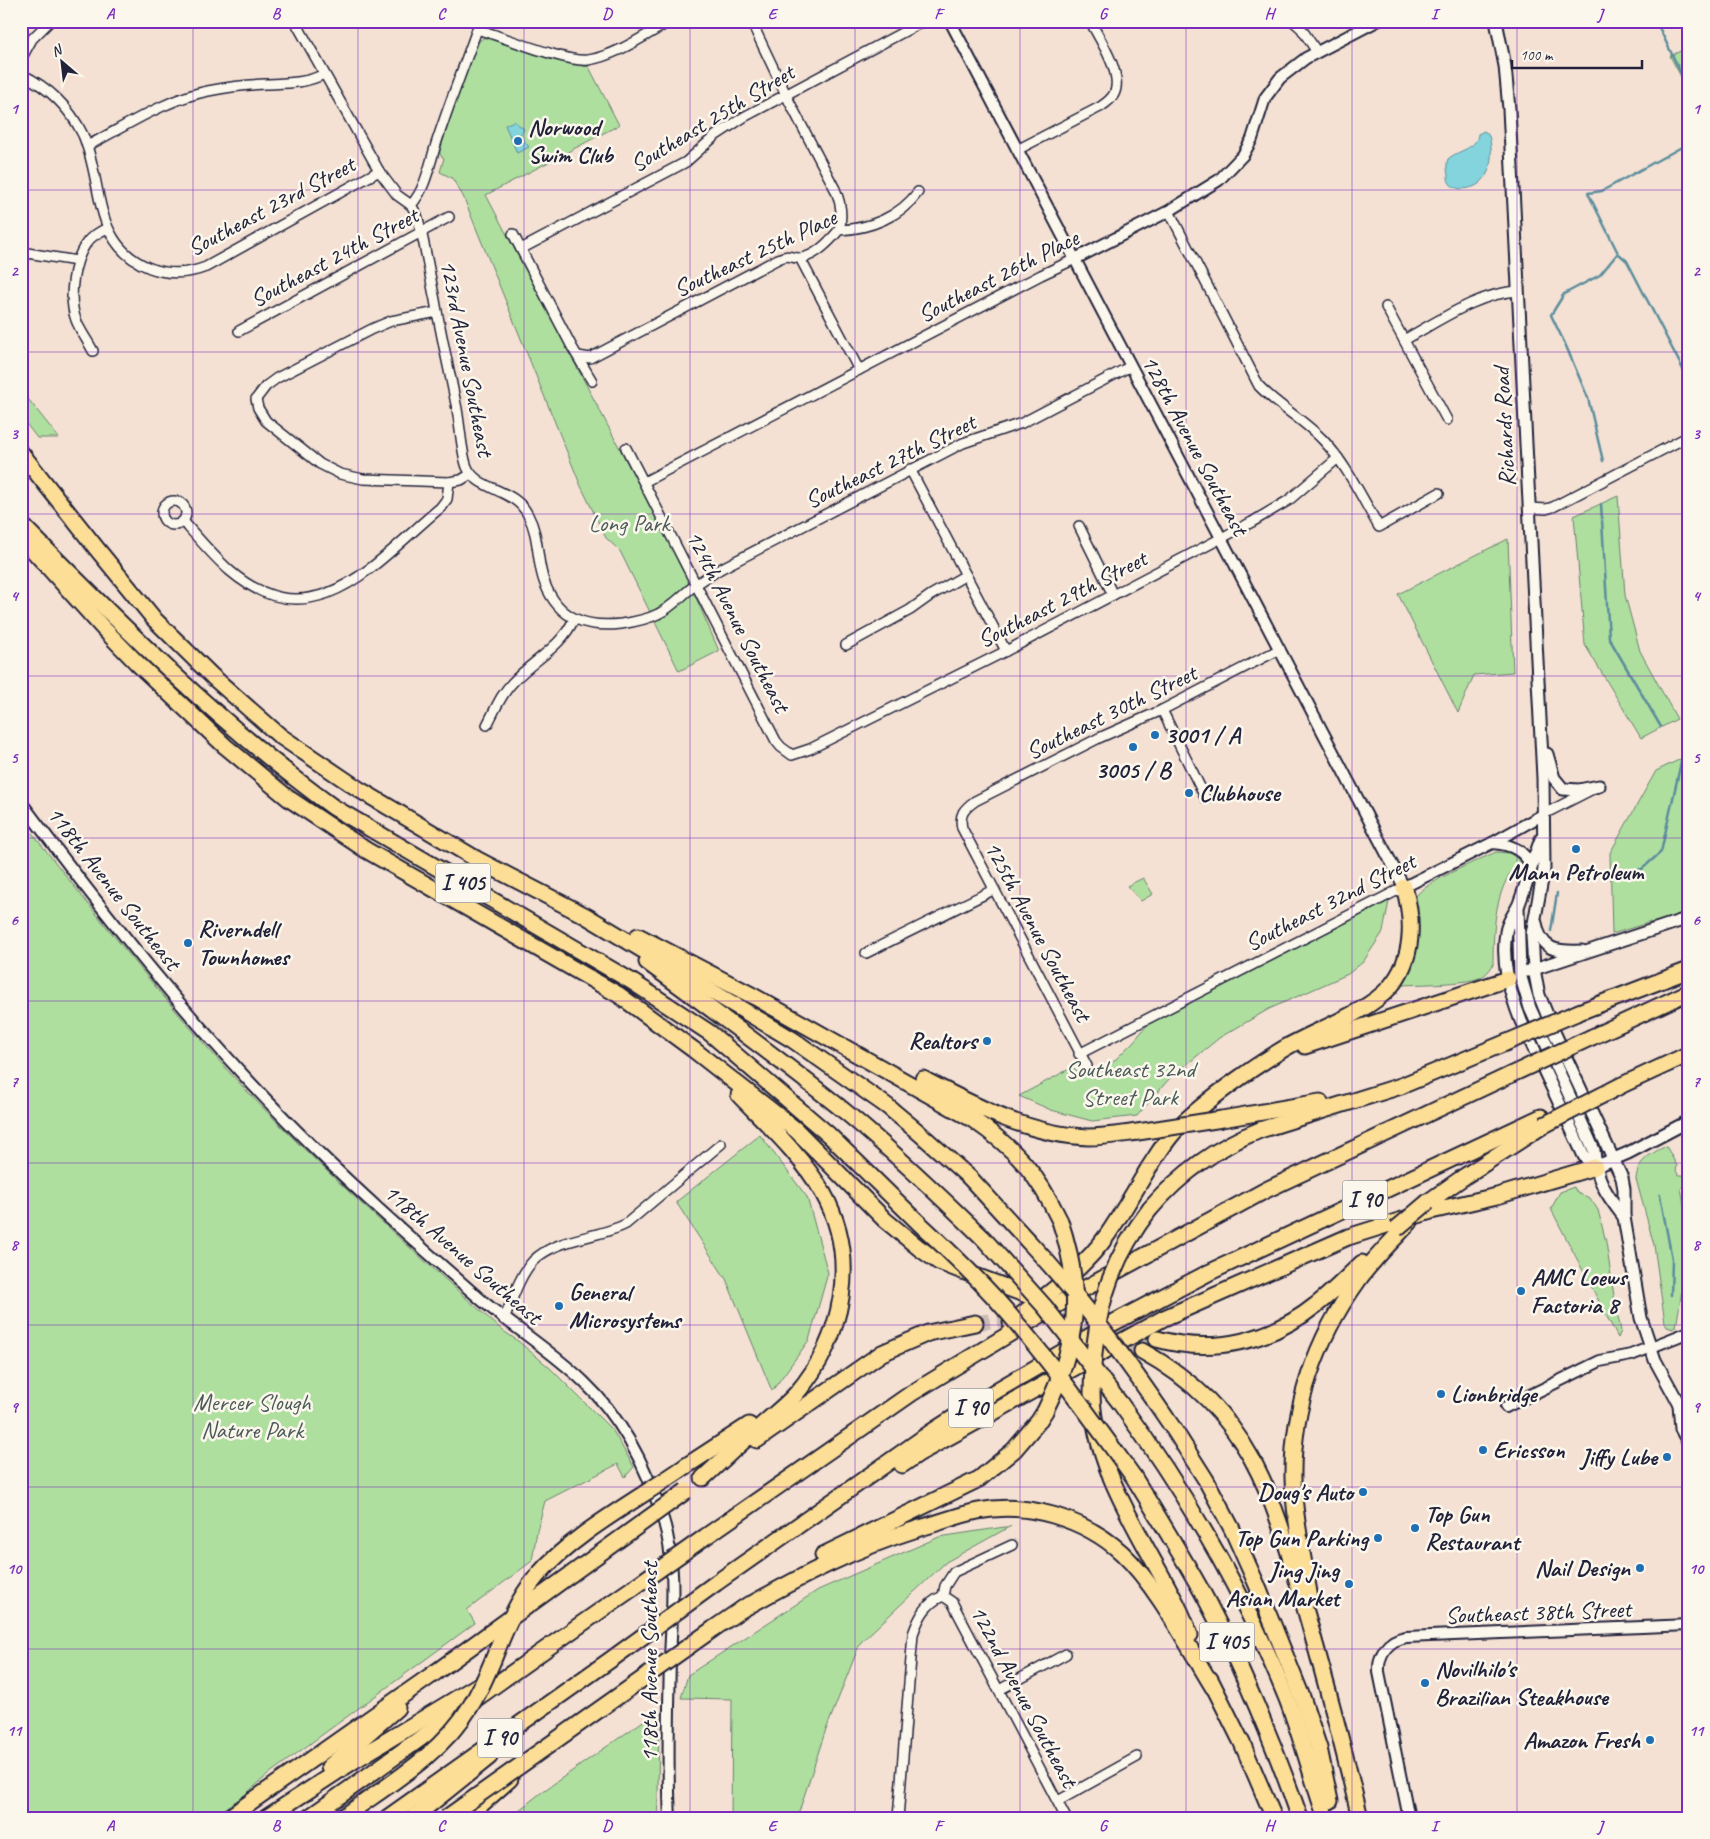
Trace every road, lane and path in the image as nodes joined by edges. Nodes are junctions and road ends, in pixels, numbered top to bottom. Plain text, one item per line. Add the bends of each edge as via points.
1 (50, 21) edge
2 (295, 21) edge
3 (672, 21) edge
4 (751, 21) edge
5 (924, 21) edge
6 (950, 21) edge
7 (1090, 21) edge
8 (1293, 21) edge
9 (1377, 21) edge
10 (1496, 21) edge
11 (479, 25) edge
12 (1318, 52) junction
13 (21, 59) edge
14 (21, 74) edge
15 (324, 74) junction
16 (787, 94) junction
17 (87, 146) junction
18 (1017, 150) junction
19 (379, 171) junction
20 (918, 192) dead end
21 (411, 205) junction
22 (1169, 211) junction
23 (449, 217) dead end
24 (107, 228) junction
25 (839, 230) junction
26 (421, 232) junction
27 (514, 234) dead end
28 (521, 249) junction
29 (21, 252) edge
30 (800, 258) junction
31 (1075, 259) junction
32 (77, 261) junction
33 (1518, 291) junction
34 (1386, 307) dead end
35 (437, 312) junction
36 (238, 331) dead end
37 (1404, 340) junction
38 (93, 351) dead end
39 (578, 356) junction
40 (1131, 366) junction
41 (859, 370) junction
42 (592, 381) dead end
43 (1447, 420) dead end
44 (1689, 436) edge
45 (626, 448) dead end
46 (21, 453) edge
47 (1338, 458) junction
48 (910, 469) junction
49 (471, 474) junction
50 (448, 482) junction
51 (644, 482) junction
52 (1439, 493) dead end
53 (1530, 508) junction
54 (183, 521) dead end
55 (21, 524) edge
56 (1079, 526) dead end
57 (21, 538) edge
58 (1222, 539) junction
59 (966, 575) junction
60 (696, 584) junction
61 (1113, 595) junction
62 (574, 619) junction
63 (846, 645) dead end
64 (1280, 649) junction
65 (1006, 651) junction
66 (1162, 710) junction
67 (487, 725) dead end
68 (1541, 731) junction
69 (792, 755) joint
70 (1599, 786) joint
71 (1206, 799) dead end
72 (21, 802) edge
73 (962, 813) joint
74 (1544, 814) junction
75 (1543, 832) junction
76 (1492, 843) junction
77 (1531, 868) junction
78 (1404, 887) junction
79 (993, 890) junction
80 (538, 892) junction
81 (586, 916) junction
82 (1536, 916) junction
83 (1689, 918) edge
84 (1593, 951) junction
85 (866, 954) dead end
86 (1534, 969) junction
87 (1689, 970) edge
88 (1514, 977) junction
89 (1689, 992) edge
90 (755, 998) junction
91 (694, 1050) junction
92 (1079, 1054) junction
93 (1689, 1054) edge
94 (1087, 1066) dead end
95 (1254, 1069) junction
96 (1440, 1071) junction
97 (1543, 1121) junction
98 (1689, 1121) edge
99 (721, 1144) dead end
100 (1613, 1159) junction
101 (1595, 1167) junction
102 (1624, 1217) junction
103 (1398, 1231) junction
104 (1027, 1295) dead end
105 (504, 1320) junction
106 (975, 1323) tunnel mouth
107 (1689, 1332) edge
108 (1158, 1339) tunnel mouth
109 (1650, 1348) junction
110 (1142, 1351) tunnel mouth
111 (959, 1364) junction
112 (814, 1371) junction
113 (1679, 1404) junction
114 (1506, 1407) dead end
115 (1689, 1415) edge
116 (1689, 1444) edge
117 (703, 1478) junction
118 (1012, 1546) dead end
119 (764, 1549) junction
120 (943, 1596) junction
121 (741, 1610) junction
122 (1689, 1625) edge
123 (1066, 1654) dead end
124 (613, 1658) junction
125 (524, 1663) junction
126 (1322, 1670) junction
127 (436, 1672) junction
128 (1213, 1687) junction
129 (1000, 1690) junction
130 (573, 1727) junction
131 (1138, 1757) dead end
132 (1058, 1801) junction
133 (282, 1806) junction
134 (228, 1818) edge
135 (266, 1818) edge
136 (308, 1818) edge
137 (342, 1818) edge
138 (387, 1818) edge
139 (413, 1818) edge
140 (446, 1818) edge
141 (466, 1818) edge
142 (670, 1818) edge
143 (898, 1818) edge
144 (1066, 1818) edge
145 (1274, 1818) edge
146 (1300, 1818) edge
147 (1326, 1818) edge
148 (1334, 1818) edge
149 (1360, 1818) edge
150 (1409, 1818) edge

1 - 13 street via 32,39
2 - 15 street, 123rd Avenue Southeast
3 - 11 street via 611,54 584,61 559,56
4 - 16 street
5 - 16 street, Southeast 25th Street
6 - 18 street, 128th Avenue Southeast
7 - 18 street via 1112,63 1116,92 1108,101
8 - 12 street
9 - 12 street, Southeast 26th Place
10 - 33 main road, Richards Road via 1507,84
11 - 21 street via 418,198
12 - 22 street, Southeast 26th Place via 1290,69 1272,87 1265,98 1252,139 1232,169
14 - 17 street via 56,97 74,120
15 - 17 street via 301,82 238,86 189,96
15 - 19 street, 123rd Avenue Southeast
16 - 25 street via 840,202
16 - 28 street, Southeast 25th Street via 715,136 686,162
17 - 24 street
18 - 31 street, 128th Avenue Southeast
19 - 21 street, 123rd Avenue Southeast via 397,196
19 - 24 street, Southeast 23rd Street via 195,271 173,273 138,263 119,247
20 - 25 street, Southeast 25th Place via 904,208 869,226
21 - 26 street, 123rd Avenue Southeast
22 - 31 street, Southeast 26th Place
22 - 47 street via 1259,386 1323,440
23 - 26 street, Southeast 24th Street
24 - 32 street via 89,240
25 - 30 street, Southeast 25th Place via 822,248
26 - 35 street, 123rd Avenue Southeast
26 - 36 street, Southeast 24th Street
27 - 28 street
28 - 39 street
29 - 32 street
30 - 39 street, Southeast 25th Place via 789,255 778,259 590,358
30 - 41 street
31 - 40 street, 128th Avenue Southeast
31 - 41 street, Southeast 26th Place
32 - 38 street via 74,314
33 - 37 street via 1491,294
33 - 53 main road, Richards Road
34 - 37 street
35 - 49 street, 123rd Avenue Southeast via 466,463
35 - 50 street via 391,321 372,329 277,378 256,398 266,421 320,464 340,474
37 - 43 street
39 - 42 street
40 - 48 street, Southeast 27th Street via 1022,423 969,440
40 - 58 street, 128th Avenue Southeast
41 - 51 street, Southeast 26th Place
44 - 53 street via 1553,507
45 - 51 street, 124th Avenue Southeast
46 - 80 highway, I 405 via 155,620 280,736 360,790
47 - 52 street via 1379,527
47 - 58 street, Southeast 29th Street via 1289,500
48 - 59 street
48 - 60 street, Southeast 27th Street
49 - 50 street
49 - 62 street, 123rd Avenue Southeast via 522,505 535,531 545,586 558,605
50 - 54 street via 447,499 440,508 367,571 338,590 312,598 297,600 264,592 246,582 217,559
51 - 60 street, 124th Avenue Southeast
53 - 68 main road, Richards Road
55 - 146 highway, I 405, bridge via 184,684 291,776 333,807 631,981 710,1033 829,1135 988,1291 1088,1413 1133,1476 1227,1641 1286,1777
56 - 61 street
57 - 91 highway via 137,663 225,746 288,798 366,850 619,995
58 - 61 street, Southeast 29th Street
58 - 64 street, 128th Avenue Southeast
59 - 63 street
59 - 65 street
60 - 62 street, 123rd Avenue Southeast via 668,608 646,619 600,626
60 - 69 street, 124th Avenue Southeast via 776,741
61 - 65 street, Southeast 29th Street
62 - 67 street via 564,638 506,689
64 - 66 street, Southeast 30th Street
64 - 78 street, 128th Avenue Southeast
65 - 69 street, Southeast 29th Street
66 - 71 street
66 - 73 street, Southeast 30th Street via 975,801
68 - 70 main road via 1554,778 1563,789
68 - 74 main road, Richards Road
70 - 74 street, Southeast 32nd Street
72 - 105 street, 118th Avenue Southeast via 143,959 244,1076 332,1165
73 - 79 street, 125th Avenue Southeast via 962,828
74 - 75 main road, Richards Road
74 - 76 street, Southeast 32nd Street
75 - 77 main road, Richards Road
75 - 82 main road, Richards Road via 1544,869
76 - 77 street via 1507,844 1524,854
76 - 78 street, Southeast 32nd Street
77 - 88 main road, Richards Road via 1506,929 1505,964
78 - 92 street, Southeast 32nd Street
78 - 95 highway via 1410,909 1411,938 1400,971 1390,986 1379,998 1285,1048
79 - 85 street
79 - 92 street, 125th Avenue Southeast
80 - 81 highway, I 405
80 - 90 highway via 643,938
81 - 147 highway, bridge via 768,1050 850,1116 983,1238 1045,1307 1120,1403 1172,1478 1220,1558 1288,1701
81 - 148 highway, I 405, bridge via 766,1022 887,1106 970,1178 1060,1275 1142,1382 1206,1480 1232,1529 1302,1697
82 - 84 main road via 1539,937 1547,945 1560,951
82 - 86 main road, Richards Road via 1532,934
83 - 84 main road
84 - 86 main road
86 - 88 main road
86 - 100 main road, Richards Road via 1540,995 1556,1034
87 - 96 highway, bridge
88 - 95 highway via 1299,1048
88 - 101 main road, Richards Road via 1522,1021 1584,1156
89 - 111 highway, I 90, bridge via 1266,1190 1080,1291
90 - 96 highway, bridge via 1002,1118 1060,1134 1088,1137 1302,1106
90 - 121 highway, bridge via 951,1106 1002,1140 1041,1185 1060,1221 1074,1281 1073,1333 1065,1366 1045,1411 1014,1450 997,1465 979,1479 806,1564
91 - 104 highway via 796,1130 913,1244 957,1270
91 - 112 highway via 797,1157 824,1194 834,1218 843,1258 844,1288 837,1321
92 - 94 street, 125th Avenue Southeast
93 - 97 highway, bridge
95 - 111 highway via 1174,1132 1107,1235 1086,1260 1061,1284
96 - 128 highway, bridge via 1260,1130 1216,1151 1162,1195 1150,1209 1126,1242 1102,1303 1094,1349 1092,1393 1098,1435 1116,1489 1175,1599
97 - 103 highway, bridge via 1428,1202
97 - 119 highway, I 90 via 1208,1273 1111,1324 933,1431
98 - 100 main road
99 - 105 street via 626,1224 541,1254 526,1270
100 - 101 main road
100 - 102 main road, Richards Road via 1623,1183
101 - 102 main road, Richards Road via 1608,1197
101 - 119 highway via 1348,1237 1164,1318 918,1454
102 - 109 main road, Richards Road via 1640,1318
103 - 108 highway via 1317,1305 1274,1332 1250,1340 1211,1346 1188,1346
103 - 126 highway via 1356,1282 1320,1344 1304,1391 1297,1426 1293,1459 1294,1494
105 - 142 street, 118th Avenue Southeast via 582,1380 614,1415 642,1466 663,1519 673,1582 667,1761
106 - 117 highway via 928,1333 882,1353
107 - 109 street
109 - 113 main road, Richards Road
109 - 114 street via 1600,1361
110 - 126 highway via 1180,1374 1204,1396 1249,1452 1274,1506
111 - 125 highway, I 90, bridge via 879,1415
112 - 117 highway via 795,1396
112 - 137 highway, bridge via 763,1416 591,1530 546,1566 510,1616 480,1690 455,1727 421,1760
113 - 115 main road
113 - 116 main road via 1681,1429
117 - 127 highway, bridge
118 - 120 street via 954,1572 944,1586
119 - 124 highway, I 90, bridge
120 - 129 street, 122nd Avenue Southeast via 952,1602
120 - 143 street via 926,1607 913,1634
121 - 128 highway via 820,1567 887,1539 978,1511 999,1508 1044,1512 1093,1532 1121,1552 1164,1608
121 - 130 highway, bridge
122 - 150 street, Southeast 38th Street via 1400,1638 1391,1644 1381,1656 1379,1672
123 - 129 street
124 - 138 highway, I 90
124 - 139 highway
125 - 133 highway, bridge via 496,1675
125 - 136 highway, I 90, bridge
126 - 149 highway
127 - 133 highway
127 - 134 highway
128 - 145 highway via 1242,1743
129 - 132 street, 122nd Avenue Southeast
130 - 140 highway, bridge
130 - 141 highway, bridge
131 - 132 street
132 - 144 street, 122nd Avenue Southeast
133 - 135 highway

